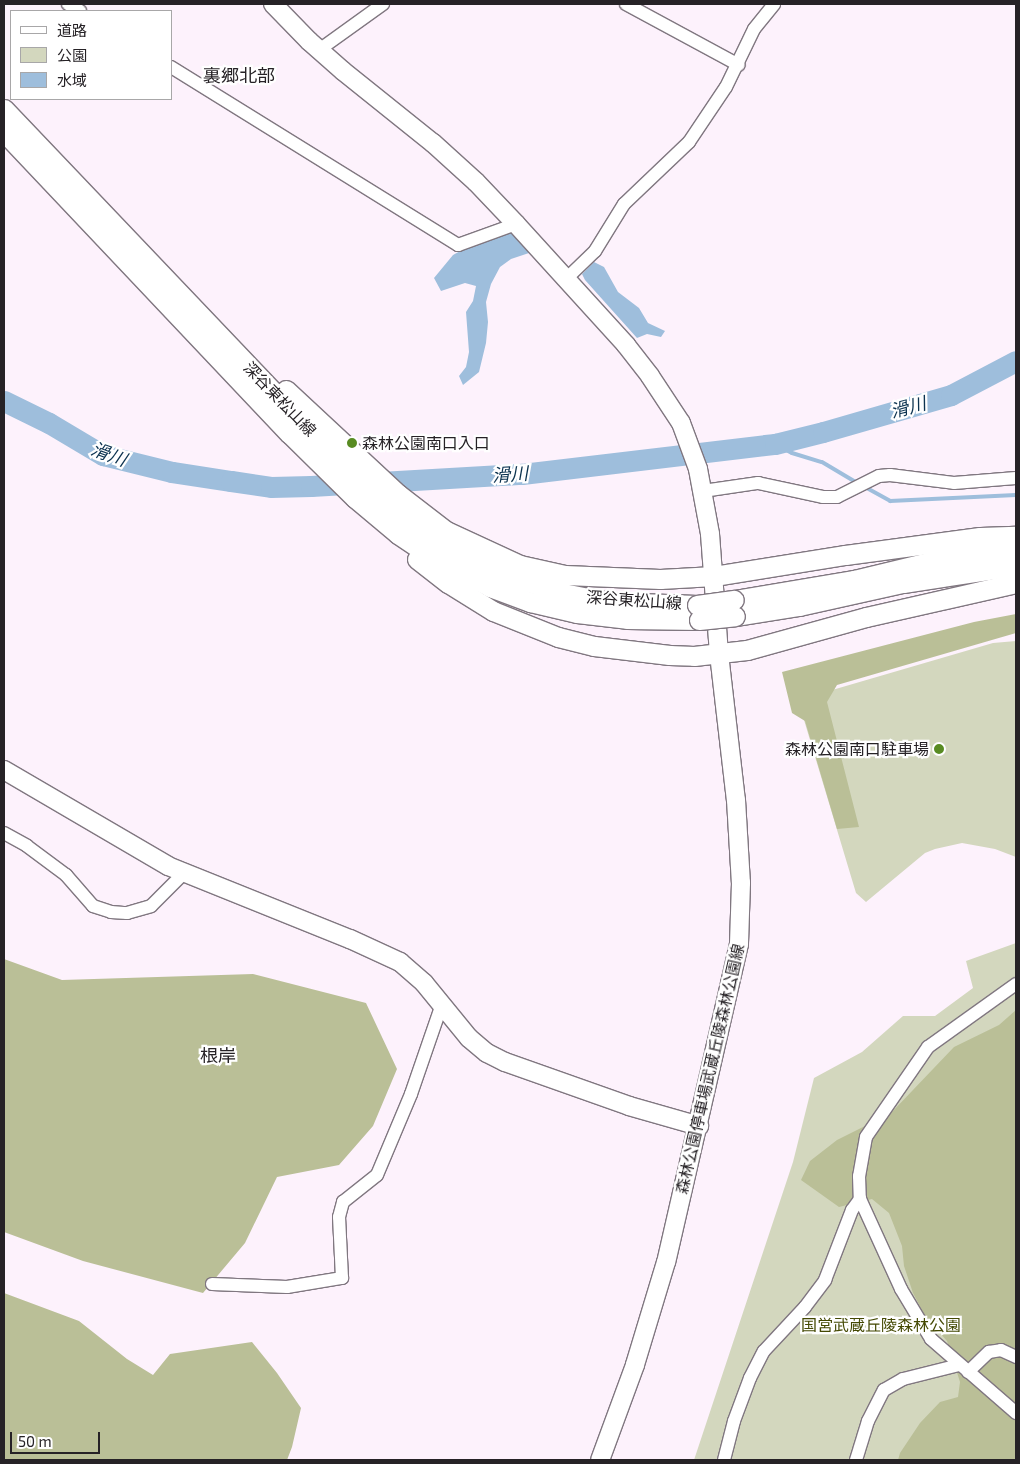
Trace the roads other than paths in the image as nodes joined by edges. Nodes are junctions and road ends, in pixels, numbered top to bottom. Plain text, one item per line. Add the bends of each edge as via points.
1 (273, 4) edge
2 (384, 4) edge
3 (626, 4) edge
4 (774, 4) edge
5 (319, 50) junction
6 (738, 65) junction
7 (172, 69) edge
8 (4, 109) edge
9 (4, 132) edge
10 (516, 224) junction
11 (566, 279) junction
12 (240, 358) junction
13 (254, 396) junction
14 (1016, 478) edge
15 (701, 484) junction
16 (1016, 536) edge
17 (1016, 550) edge
18 (1016, 566) edge
19 (714, 576) junction
20 (1016, 583) edge
21 (734, 608) junction
22 (698, 613) junction
23 (719, 654) junction
24 (4, 770) edge
25 (4, 833) edge
26 (184, 873) junction
27 (1016, 984) edge
28 (442, 1004) junction
29 (699, 1126) junction
30 (860, 1199) junction
31 (212, 1284) dead end
32 (1016, 1357) edge
33 (964, 1368) junction
34 (1016, 1413) edge
35 (600, 1460) edge
36 (724, 1460) edge
37 (856, 1460) edge

1 - 5 street, 森林公園停車場武蔵丘陵森林公園線
2 - 5 street
3 - 6 street
4 - 6 street via 754,29
5 - 10 street, 森林公園停車場武蔵丘陵森林公園線 via 433,143
6 - 11 street via 689,142 624,204 595,250
7 - 10 street via 458,245
8 - 12 main road, 深谷東松山線
9 - 13 main road, 深谷東松山線
10 - 11 street, 森林公園停車場武蔵丘陵森林公園線
11 - 15 street, 森林公園停車場武蔵丘陵森林公園線 via 626,345 681,422
12 - 19 main road, 深谷東松山線 via 281,386 398,494 446,531 520,565 565,575 660,579
12 - 22 main road, 深谷東松山線 via 329,450 382,500 428,536 515,579 558,592
13 - 22 main road, 深谷東松山線 via 356,498 398,534 431,556 490,587 530,602 577,613 628,619
13 - 23 main road, 深谷東松山線 via 302,462 372,526 448,583 492,611 558,637 594,646 669,655
14 - 15 street via 954,483 879,476 836,497 758,483
15 - 19 street, 森林公園停車場武蔵丘陵森林公園線
16 - 19 main road, 深谷東松山線 via 845,555
17 - 21 main road, 深谷東松山線 via 945,558
18 - 21 main road, 深谷東松山線 via 904,583 799,606
19 - 23 street, 森林公園停車場武蔵丘陵森林公園線
20 - 23 main road, 深谷東松山線 via 866,617 747,650
21 - 22 main road, 深谷東松山線, bridge
23 - 29 street, 森林公園停車場武蔵丘陵森林公園線 via 736,800 741,884 739,935
24 - 26 street
25 - 26 street via 66,875 93,906 111,912 151,906
26 - 28 street via 400,962
27 - 30 street via 928,1047 866,1137 859,1176
28 - 29 street via 469,1038 505,1062 629,1106
28 - 31 street via 411,1094 377,1176 343,1202 339,1216 342,1278 286,1287
29 - 35 street, 森林公園停車場武蔵丘陵森林公園線 via 666,1262 635,1365
30 - 33 street via 901,1289 931,1340
30 - 36 street via 852,1210 825,1280 761,1358 734,1421
32 - 33 street via 1001,1350 989,1352
33 - 34 street
33 - 37 street via 903,1380 884,1390 868,1421

